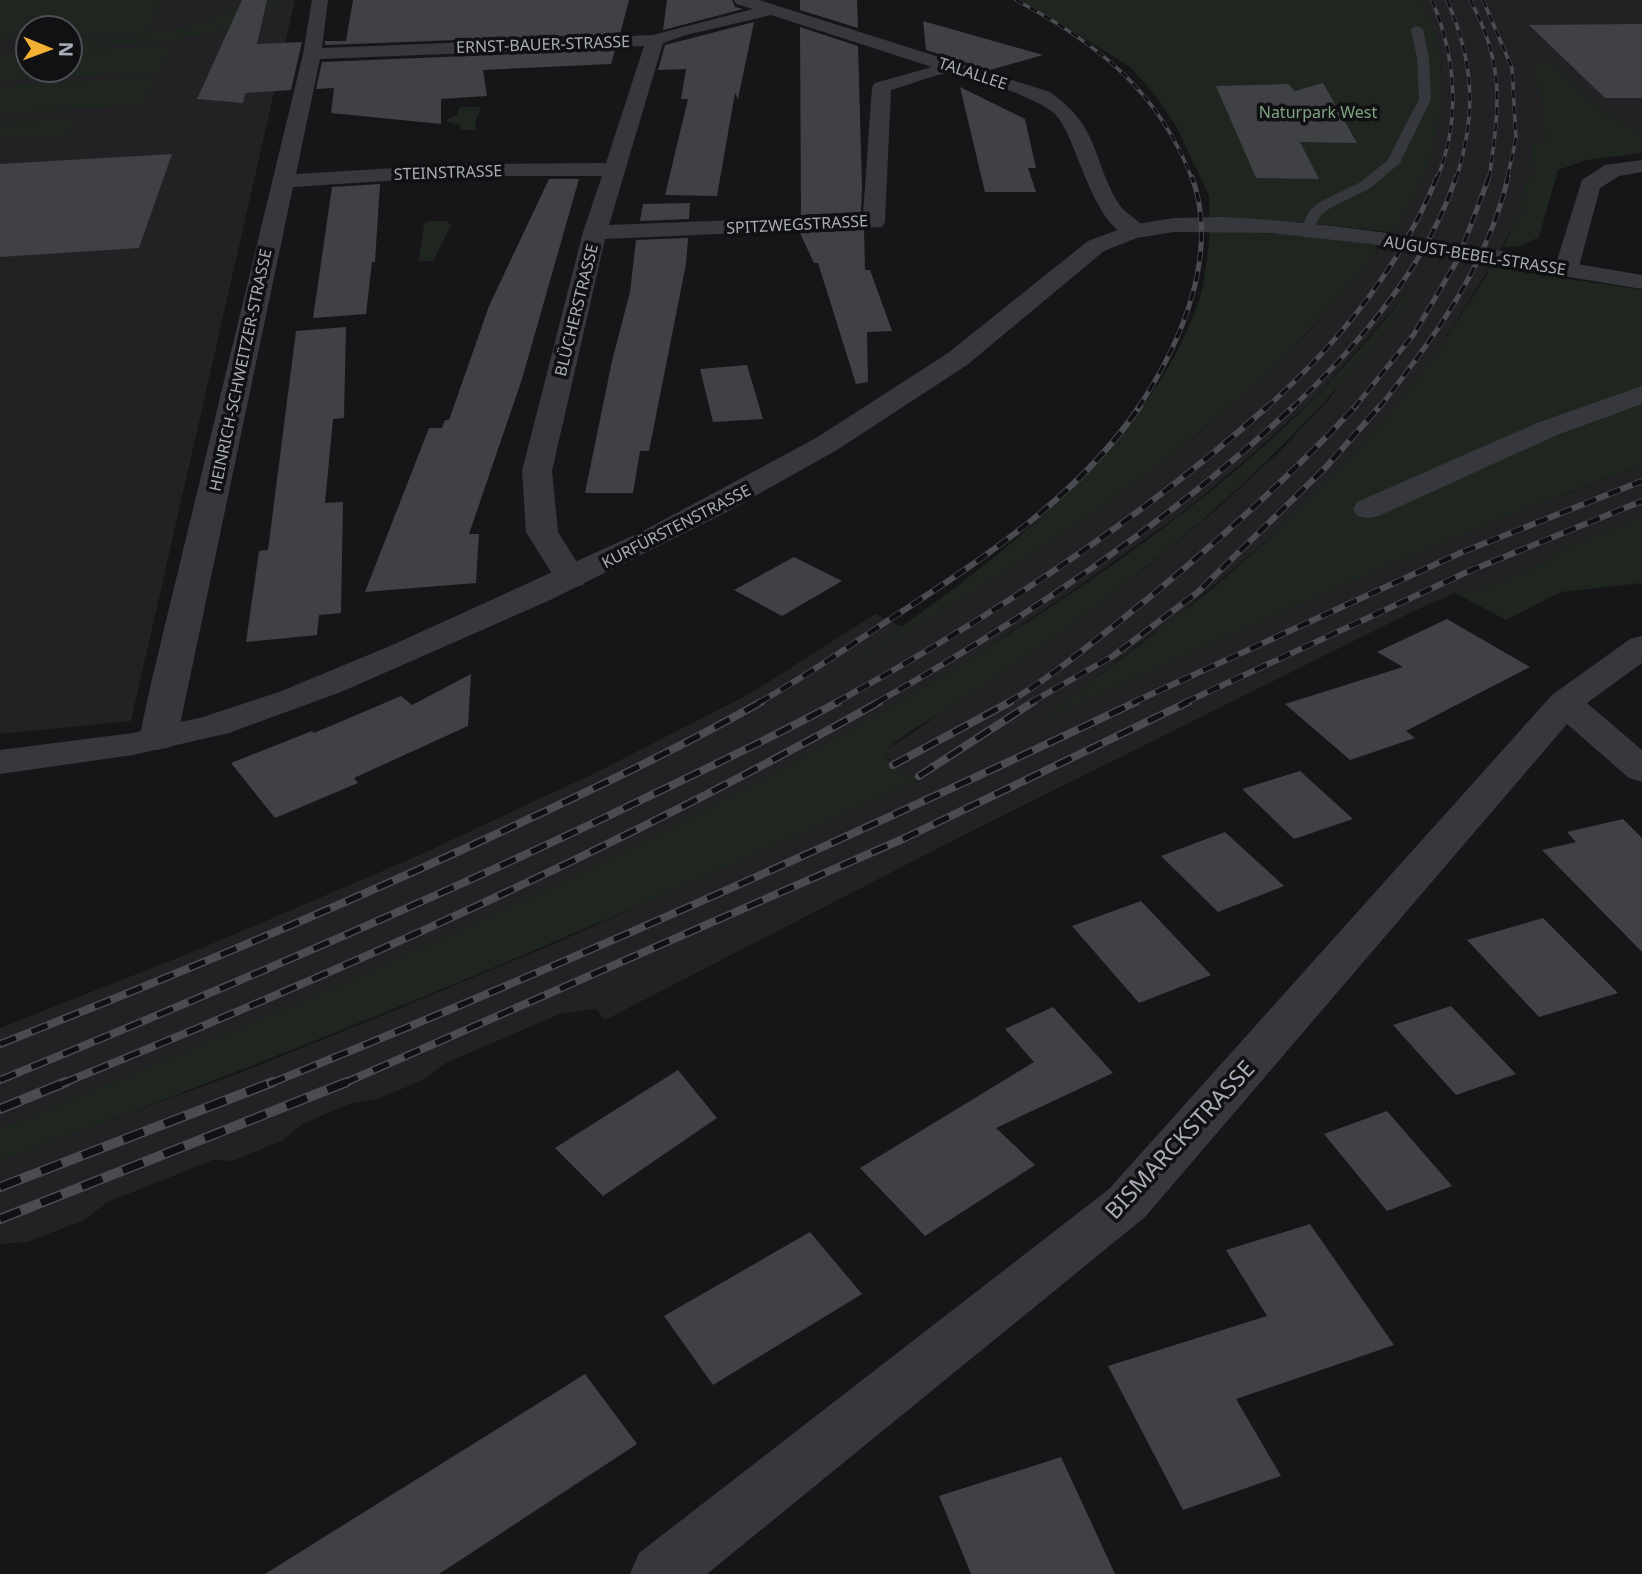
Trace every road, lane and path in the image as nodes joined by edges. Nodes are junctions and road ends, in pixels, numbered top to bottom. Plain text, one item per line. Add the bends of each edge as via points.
1 (320, 0) edge
2 (742, 0) edge
3 (771, 9) junction
4 (1417, 29) dead end
5 (655, 40) junction
6 (312, 54) junction
7 (954, 66) junction
8 (1642, 166) edge
9 (615, 169) junction
10 (282, 181) junction
11 (1308, 229) junction
12 (1136, 231) junction
13 (595, 232) junction
14 (1566, 270) junction
15 (1642, 282) edge
16 (1642, 394) edge
17 (1368, 509) dead end
18 (571, 578) junction
19 (1642, 646) edge
20 (1565, 703) junction
21 (158, 739) junction
22 (0, 762) edge
23 (1642, 770) edge
24 (660, 1574) edge

1 - 6 street, HEINRICH-SCHWEITZER-STRASSE
2 - 3 street, TALALLEE
3 - 5 street, ERNST-BAUER-STRASSE
3 - 7 street, TALALLEE
4 - 11 lane via 1424,99 1393,163 1364,186 1325,205 1314,214
5 - 6 street, ERNST-BAUER-STRASSE
5 - 9 street, BLÜCHERSTRASSE
6 - 10 street, HEINRICH-SCHWEITZER-STRASSE
7 - 12 street, TALALLEE via 1042,96 1061,109 1077,128 1106,201
7 - 13 street, SPITZWEGSTRASSE via 882,87 874,222
8 - 14 street via 1613,170 1590,185
9 - 10 street, STEINSTRASSE via 460,170
9 - 13 street, BLÜCHERSTRASSE
10 - 21 street, HEINRICH-SCHWEITZER-STRASSE
11 - 12 street, KURFÜRSTENSTRASSE via 1183,225
11 - 14 street, AUGUST-BEBEL-STRASSE
12 - 18 street, KURFÜRSTENSTRASSE via 1096,246 941,371 886,408 766,481
13 - 18 street, BLÜCHERSTRASSE via 537,471 542,532
14 - 15 street, AUGUST-BEBEL-STRASSE
16 - 17 street via 1547,429
18 - 21 street, KURFÜRSTENSTRASSE via 301,697
19 - 20 street, BISMARCKSTRASSE
20 - 23 street
20 - 24 street, BISMARCKSTRASSE via 1127,1203
21 - 22 street, KURFÜRSTENSTRASSE

